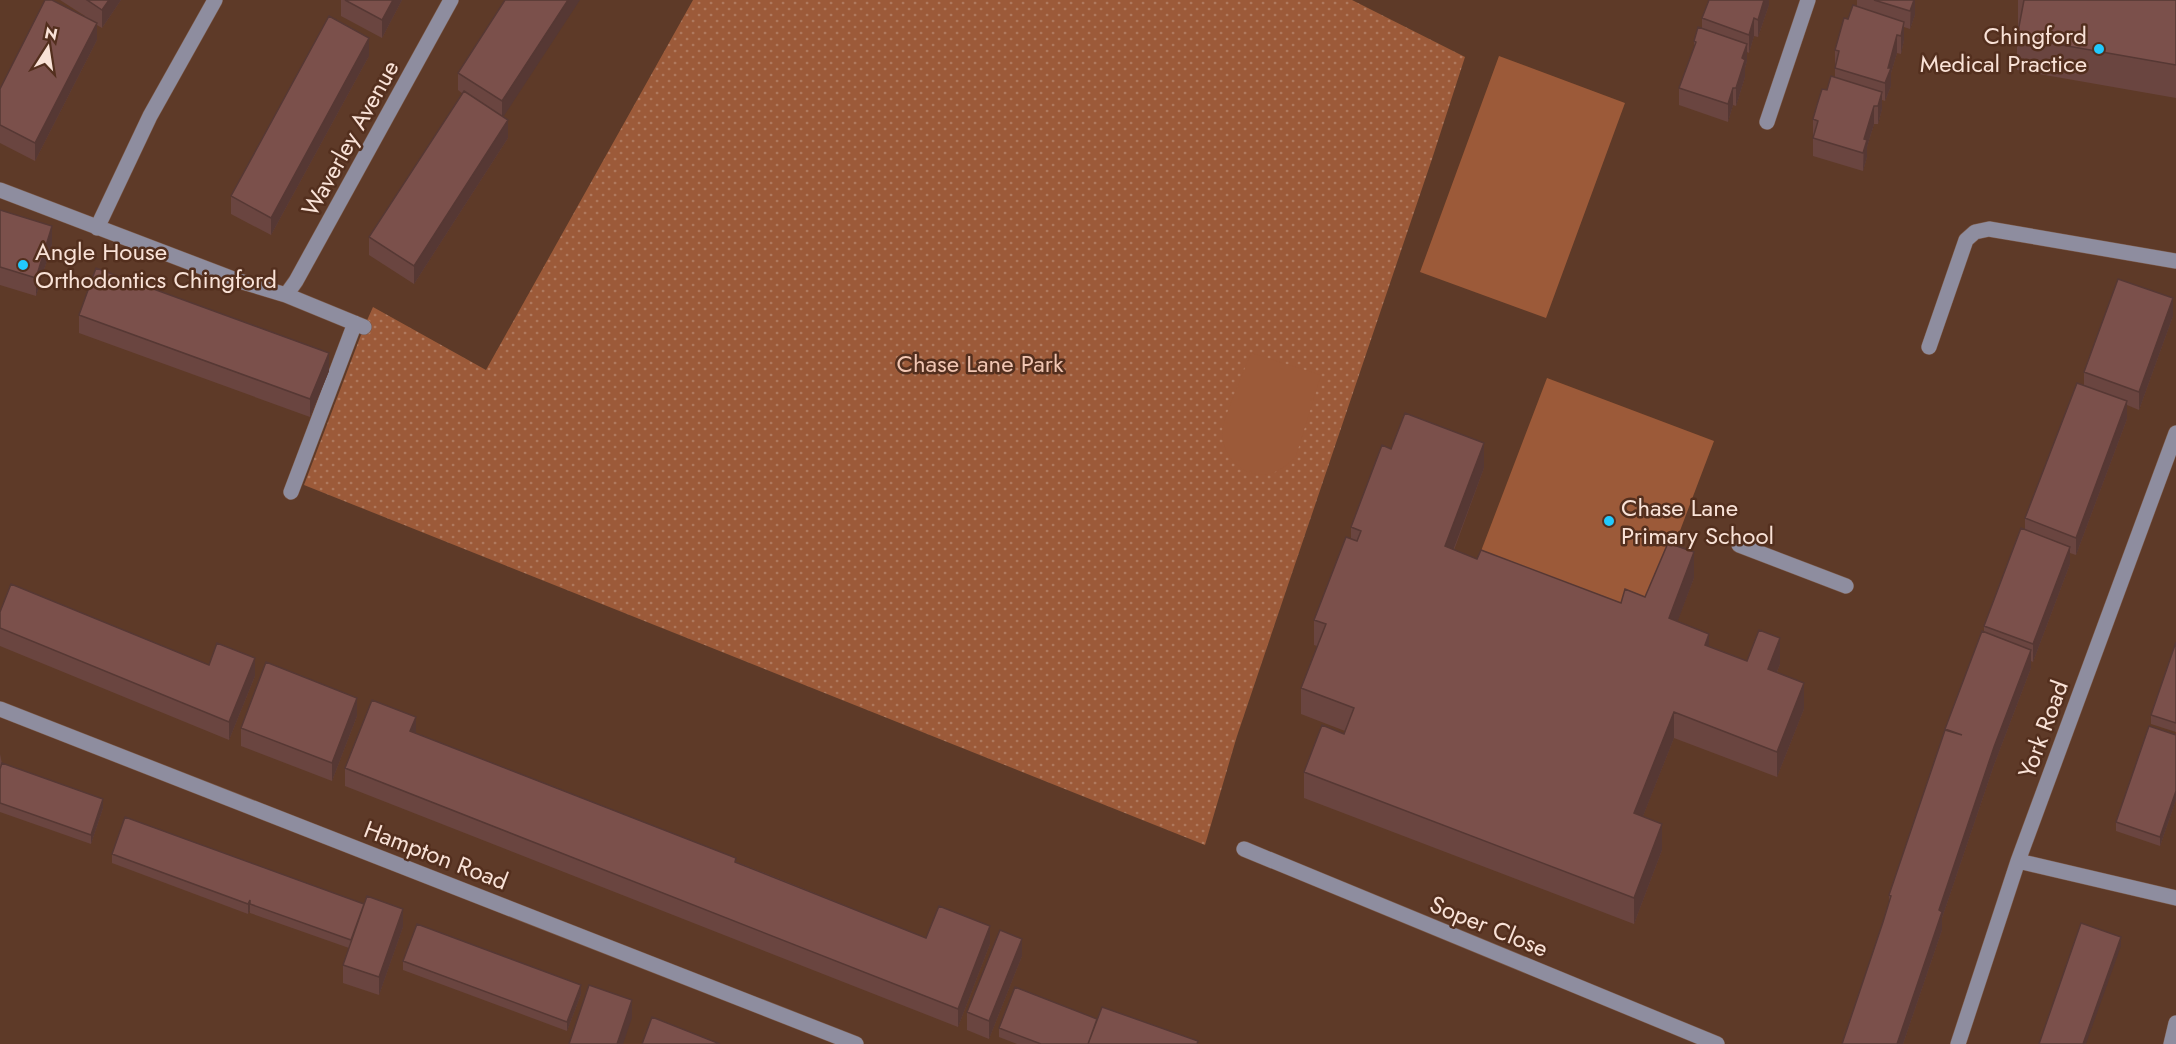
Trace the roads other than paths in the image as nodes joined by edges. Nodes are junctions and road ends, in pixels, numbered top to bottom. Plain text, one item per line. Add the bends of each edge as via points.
1 (215, 0) edge
2 (451, 0) edge
3 (1808, 0) edge
4 (1767, 122) dead end
5 (0, 190) edge
6 (97, 228) junction
7 (2176, 261) edge
8 (286, 296) junction
9 (1929, 347) dead end
10 (2176, 433) edge
11 (291, 492) dead end
12 (1739, 545) dead end
13 (1846, 586) dead end
14 (0, 709) edge
15 (1244, 849) dead end
16 (2018, 861) junction
17 (2176, 898) edge
18 (2176, 1023) edge
19 (856, 1044) edge
20 (1717, 1044) edge
21 (1958, 1044) edge
22 (2171, 1044) edge

1 - 6 street via 150,116
2 - 8 street, Waverley Avenue
3 - 4 street
5 - 6 street
6 - 8 street
7 - 9 street via 1989,230 1975,232 1966,240
8 - 11 street via 359,325
10 - 16 street, York Road
12 - 13 street
14 - 19 street, Hampton Road
15 - 20 street, Soper Close
16 - 17 street
16 - 21 street, York Road
18 - 22 street

